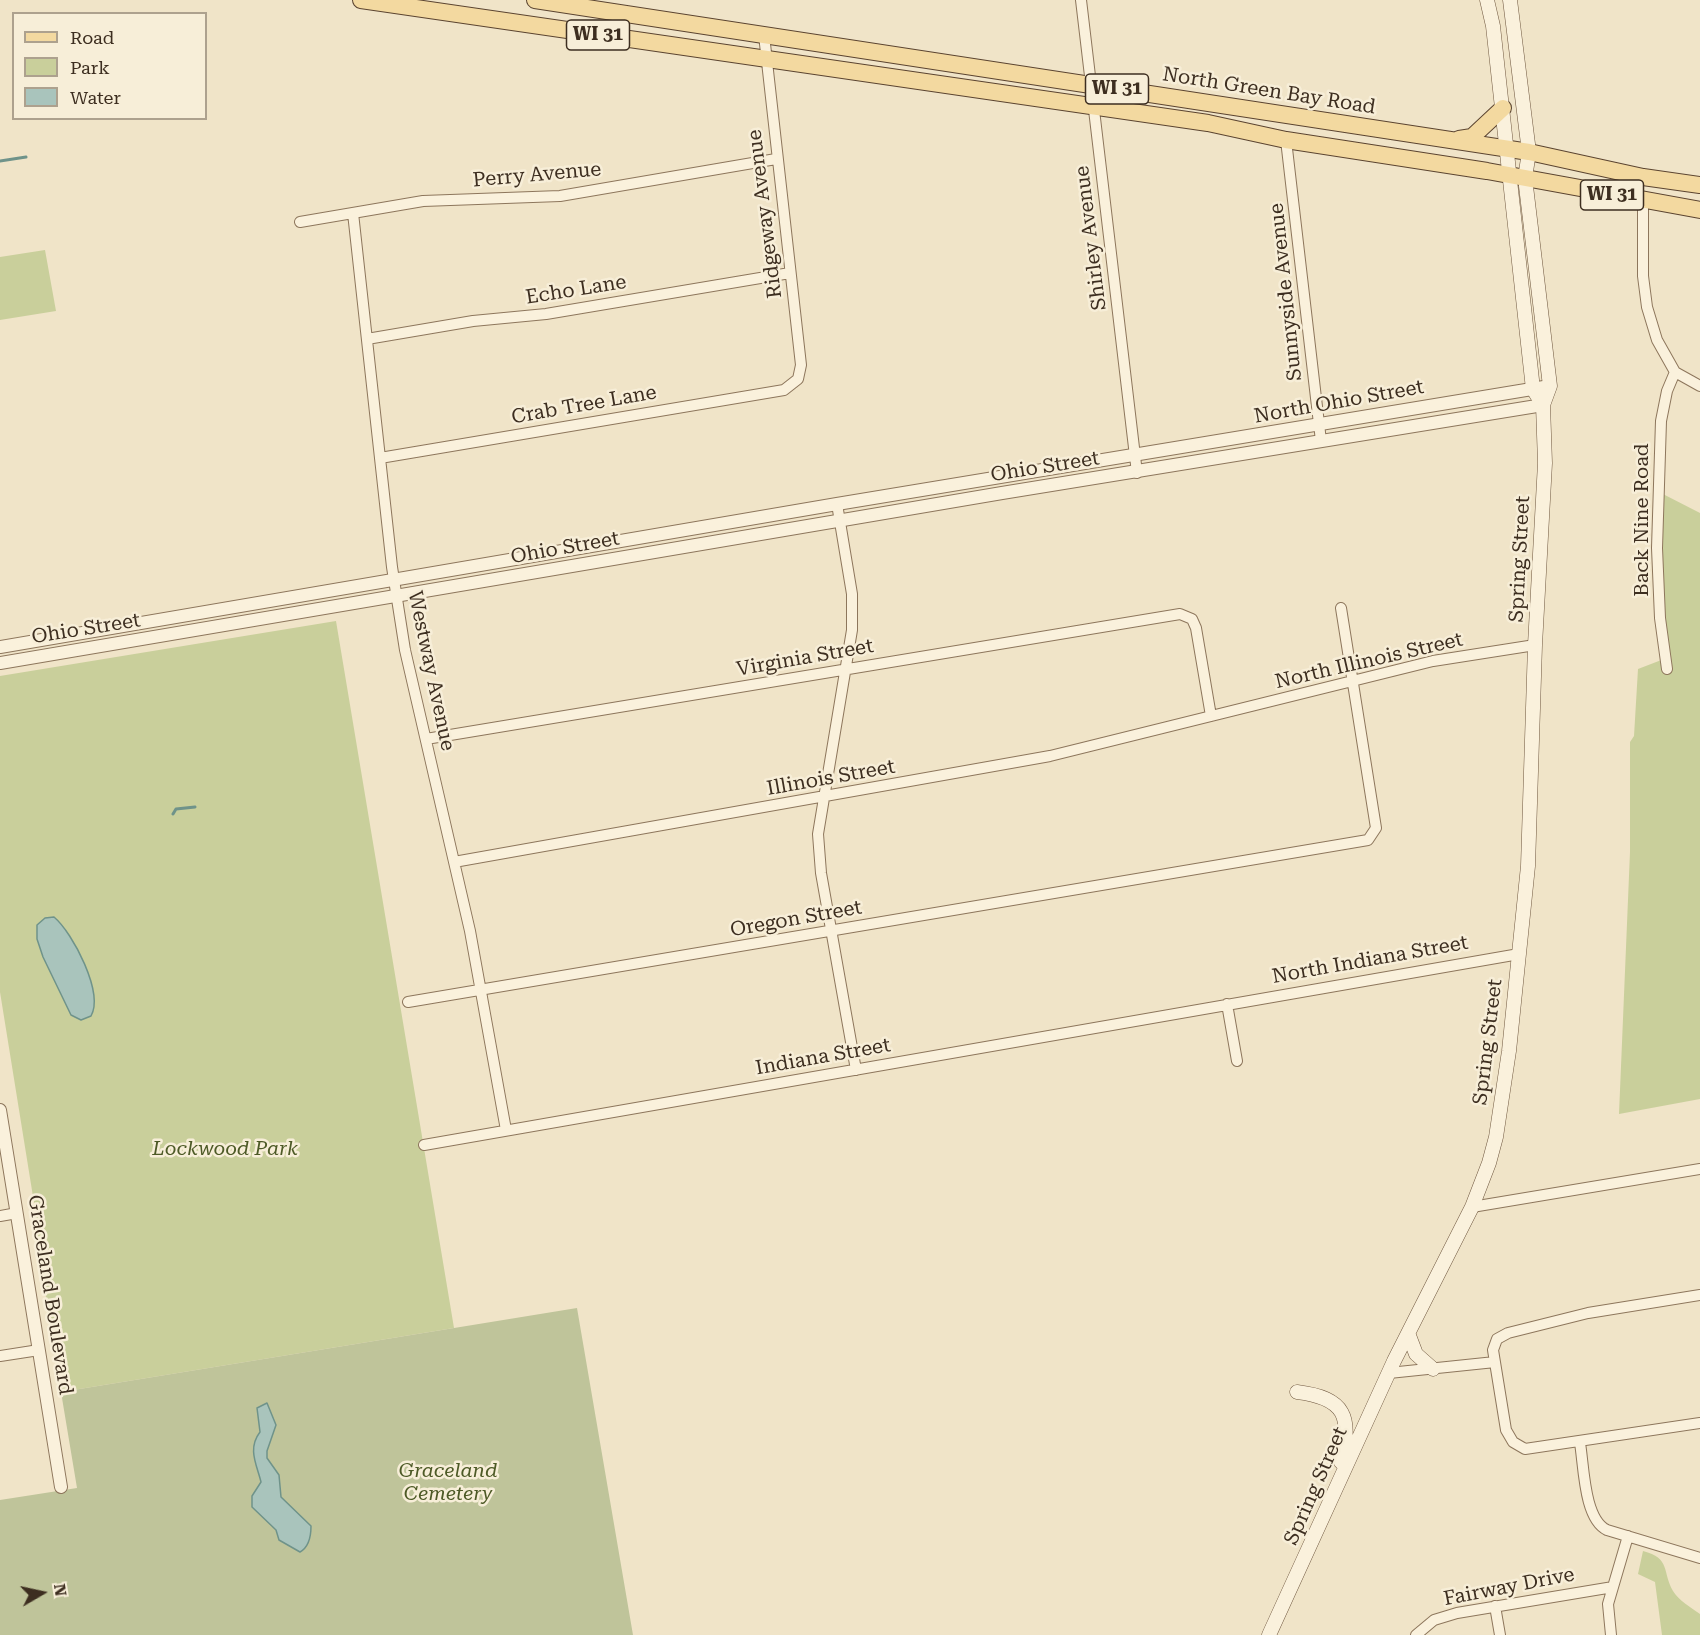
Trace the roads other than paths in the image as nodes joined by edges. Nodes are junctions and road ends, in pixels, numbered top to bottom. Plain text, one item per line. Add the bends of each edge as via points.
1 (361, 0) edge
2 (535, 0) edge
3 (1081, 0) edge
4 (1487, 0) edge
5 (1510, 0) edge
6 (764, 35) junction
7 (766, 60) junction
8 (1091, 85) junction
9 (1094, 108) junction
10 (1503, 108) junction
11 (1280, 113) junction
12 (1208, 123) junction
13 (1360, 127) junction
14 (1286, 140) junction
15 (1450, 140) junction
16 (1506, 149) junction
17 (1529, 152) junction
18 (776, 159) junction
19 (1508, 175) junction
20 (1525, 178) junction
21 (1700, 185) edge
22 (1643, 201) junction
23 (1700, 210) edge
24 (354, 213) junction
25 (300, 222) dead end
26 (790, 273) junction
27 (367, 339) junction
28 (1675, 372) junction
29 (792, 385) joint
30 (1550, 386) junction
31 (1700, 386) edge
32 (1533, 389) junction
33 (1480, 398) junction
34 (1543, 405) junction
35 (1426, 407) junction
36 (1483, 415) junction
37 (1432, 423) junction
38 (1319, 425) junction
39 (1321, 441) junction
40 (1135, 456) junction
41 (380, 458) junction
42 (1137, 472) junction
43 (1025, 474) junction
44 (931, 489) junction
45 (1027, 489) junction
46 (837, 504) junction
47 (933, 505) junction
48 (841, 521) junction
49 (689, 530) junction
50 (691, 547) junction
51 (556, 553) junction
52 (559, 569) junction
53 (394, 581) junction
54 (397, 597) junction
55 (1341, 608) dead end
56 (92, 632) junction
57 (1535, 645) junction
58 (0, 647) edge
59 (95, 647) junction
60 (0, 663) edge
61 (845, 669) junction
62 (1667, 669) dead end
63 (1352, 681) junction
64 (1211, 716) junction
65 (426, 739) junction
66 (822, 798) junction
67 (454, 862) junction
68 (832, 931) junction
69 (1519, 954) junction
70 (480, 991) junction
71 (408, 1002) dead end
72 (1227, 1004) junction
73 (1237, 1061) dead end
74 (856, 1070) junction
75 (0, 1110) edge
76 (506, 1131) junction
77 (424, 1145) dead end
78 (1700, 1169) edge
79 (1472, 1207) junction
80 (17, 1213) junction
81 (0, 1216) edge
82 (1700, 1294) edge
83 (1408, 1333) junction
84 (39, 1350) junction
85 (0, 1356) edge
86 (1495, 1362) junction
87 (1433, 1369) junction
88 (1389, 1373) junction
89 (1297, 1392) dead end
90 (1700, 1423) edge
91 (1580, 1443) junction
92 (62, 1487) dead end
93 (1336, 1487) junction
94 (1628, 1536) junction
95 (1700, 1558) edge
96 (1613, 1587) junction
97 (1496, 1606) junction
98 (1269, 1635) edge
99 (1416, 1635) edge
100 (1500, 1635) edge
101 (1611, 1635) edge

1 - 7 main road, WI 31
2 - 6 main road, WI 31
3 - 8 street, Shirley Avenue
4 - 10 main road
5 - 17 main road, Spring Street
6 - 7 street, Ridgeway Avenue
6 - 8 main road, North Green Bay Road / WI 31
7 - 9 main road, WI 31
7 - 18 street, Ridgeway Avenue
8 - 9 street, Shirley Avenue
8 - 11 main road, North Green Bay Road / WI 31
9 - 12 main road, WI 31
9 - 40 street, Shirley Avenue
10 - 15 main road via 1472,137
10 - 16 main road
11 - 12 main road via 1262,119
11 - 13 main road, North Green Bay Road / WI 31
12 - 14 main road, WI 31
13 - 14 main road via 1299,134
13 - 15 main road, North Green Bay Road / WI 31
14 - 19 main road, WI 31
14 - 38 street, Sunnyside Avenue
15 - 16 main road, North Green Bay Road / WI 31
16 - 17 main road, North Green Bay Road / WI 31
16 - 19 main road
17 - 20 main road, Spring Street
17 - 21 main road, North Green Bay Road / WI 31
18 - 24 street, Perry Avenue via 561,195 423,201
18 - 26 street, Ridgeway Avenue
19 - 20 main road, WI 31
19 - 32 main road
20 - 22 main road, WI 31
20 - 30 main road, Spring Street
22 - 23 main road, WI 31
22 - 28 street via 1647,307 1657,340
24 - 25 street, Perry Avenue
24 - 27 street, Westway Avenue
26 - 27 street, Echo Lane
26 - 29 street, Ridgeway Avenue via 801,365 798,379
27 - 41 street, Westway Avenue
28 - 31 street
28 - 62 street, Back Nine Road via 1661,421 1657,548
29 - 41 street, Crab Tree Lane via 784,390
30 - 32 street, North Ohio Street
30 - 34 main road, Spring Street
32 - 33 street, North Ohio Street
32 - 34 main road
33 - 35 street, North Ohio Street
33 - 36 street
34 - 36 street, North Ohio Street
34 - 57 main road, Spring Street via 1545,463
35 - 37 street
35 - 38 street, North Ohio Street
36 - 37 street, North Ohio Street
37 - 39 street, North Ohio Street
38 - 39 street, Sunnyside Avenue
38 - 40 street, North Ohio Street
39 - 42 street, North Ohio Street
40 - 42 street, Shirley Avenue
40 - 43 street, Ohio Street
41 - 53 street, Westway Avenue
42 - 45 street, Ohio Street
43 - 44 street, Ohio Street
43 - 45 street
44 - 46 street, Ohio Street
44 - 47 street
45 - 47 street, Ohio Street
46 - 48 street
46 - 49 street, Ohio Street
47 - 48 street, Ohio Street
48 - 50 street, Ohio Street
48 - 61 street via 852,612
49 - 50 street
49 - 51 street, Ohio Street
50 - 52 street, Ohio Street
51 - 52 street
51 - 53 street, Ohio Street
52 - 54 street, Ohio Street
53 - 54 street, Westway Avenue
53 - 56 street, Ohio Street
54 - 59 street, Ohio Street
54 - 65 street, Westway Avenue
55 - 63 street
56 - 58 street, Ohio Street
56 - 59 street
57 - 63 street, North Illinois Street via 1433,661
57 - 69 main road, Spring Street via 1528,866
59 - 60 street, Ohio Street
61 - 64 street, Virginia Street via 1180,614 1190,618 1196,628
61 - 65 street, Virginia Street
61 - 66 street
63 - 64 street, North Illinois Street
63 - 68 street, Oregon Street via 1376,828 1372,837
64 - 66 street, Illinois Street via 1050,756
65 - 67 street, Westway Avenue
66 - 67 street, Illinois Street
66 - 68 street via 819,854
67 - 70 street, Westway Avenue
68 - 70 street, Oregon Street
68 - 74 street
69 - 72 street, North Indiana Street
69 - 79 main road, Spring Street via 1496,1137
70 - 71 street, Oregon Street
70 - 76 street, Westway Avenue
72 - 73 street
72 - 74 street, Indiana Street
74 - 76 street, Indiana Street
75 - 80 street, Graceland Boulevard
76 - 77 street, Indiana Street
78 - 79 street
79 - 83 main road, Spring Street
80 - 81 street
80 - 84 street, Graceland Boulevard
82 - 86 street via 1588,1313 1508,1333 1494,1344
83 - 87 main road via 1416,1354
83 - 88 main road, Spring Street
84 - 85 street
84 - 92 street, Graceland Boulevard
86 - 87 street
86 - 91 street via 1506,1430 1513,1442 1532,1450
87 - 88 street
88 - 93 main road, Spring Street
89 - 93 main road via 1331,1400 1343,1412 1346,1433
90 - 91 street
91 - 94 street via 1593,1518 1602,1527
93 - 98 main road, Spring Street
94 - 95 street
94 - 96 street
96 - 97 street, Fairway Drive
96 - 101 street via 1608,1613
97 - 99 street, Fairway Drive via 1445,1616
97 - 100 street

